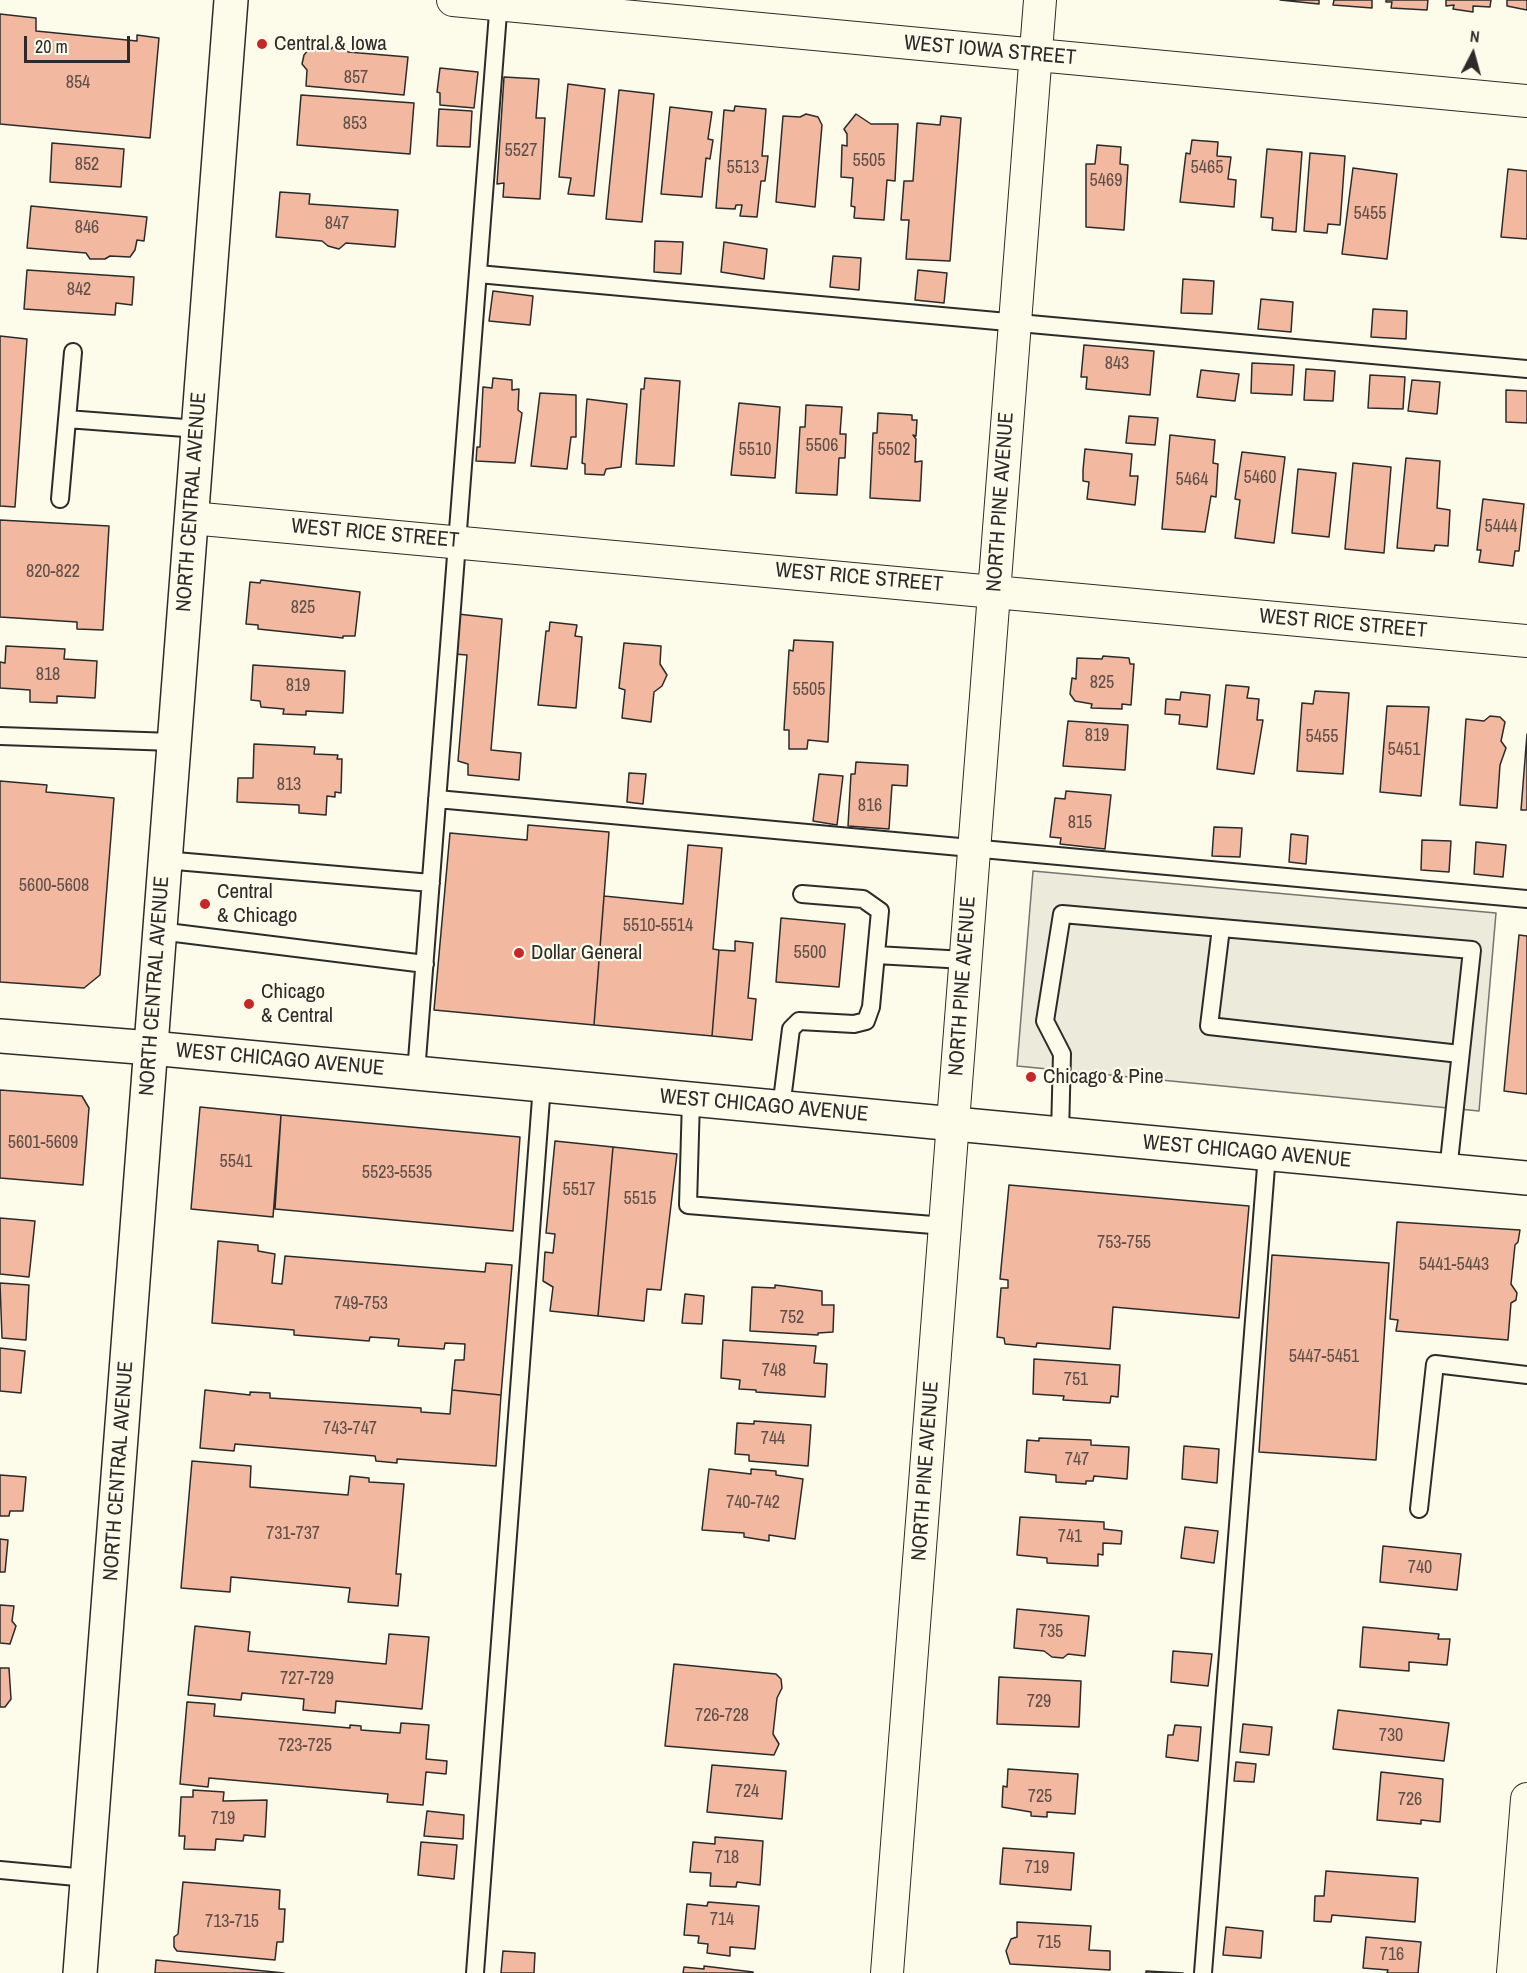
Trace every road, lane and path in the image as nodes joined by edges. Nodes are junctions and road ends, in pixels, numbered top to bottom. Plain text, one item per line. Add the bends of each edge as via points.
1 (231, 0) edge
2 (453, 0) edge
3 (1040, 0) edge
4 (499, 2) edge
5 (1036, 55) junction
6 (1527, 101) edge
7 (478, 274) junction
8 (1014, 322) junction
9 (73, 352) dead end
10 (1527, 369) edge
11 (68, 419) junction
12 (198, 429) junction
13 (60, 499) dead end
14 (191, 518) junction
15 (457, 541) junction
16 (994, 591) junction
17 (1527, 641) edge
18 (0, 736) edge
19 (173, 742) junction
20 (437, 799) junction
21 (974, 848) junction
22 (164, 860) junction
23 (431, 884) junction
24 (802, 894) dead end
25 (1527, 899) edge
26 (1221, 928) junction
27 (159, 931) junction
28 (876, 955) junction
29 (965, 960) junction
30 (425, 964) junction
31 (0, 1036) edge
32 (151, 1048) junction
33 (1460, 1054) junction
34 (416, 1073) junction
35 (542, 1085) junction
36 (691, 1099) junction
37 (781, 1108) junction
38 (952, 1124) junction
39 (1060, 1134) junction
40 (1267, 1154) junction
41 (1448, 1171) junction
42 (1527, 1178) edge
43 (945, 1226) junction
44 (1527, 1375) edge
45 (1419, 1509) dead end
46 (1527, 1799) edge
47 (0, 1870) edge
48 (87, 1878) junction
49 (80, 1973) edge
50 (475, 1973) edge
51 (887, 1973) edge
52 (1203, 1973) edge
53 (1514, 1973) edge

1 - 12 street, NORTH CENTRAL AVENUE
2 - 4 street, WEST IOWA STREET
3 - 5 street, NORTH PINE AVENUE
4 - 5 street, WEST IOWA STREET
4 - 7 lane
5 - 6 street, WEST IOWA STREET
5 - 8 street, NORTH PINE AVENUE
7 - 8 lane
7 - 15 lane
8 - 10 lane
8 - 16 street, NORTH PINE AVENUE
9 - 11 lane
11 - 12 lane
11 - 13 lane
12 - 14 street, NORTH CENTRAL AVENUE
14 - 15 street, WEST RICE STREET
14 - 19 street, NORTH CENTRAL AVENUE
15 - 16 street, WEST RICE STREET
15 - 20 lane
16 - 17 street, WEST RICE STREET
16 - 21 street, NORTH PINE AVENUE
18 - 19 lane
19 - 22 street, NORTH CENTRAL AVENUE
20 - 21 lane
20 - 23 lane
21 - 25 lane
21 - 29 street, NORTH PINE AVENUE
22 - 23 lane
22 - 27 street, NORTH CENTRAL AVENUE
23 - 30 lane
24 - 28 lane via 872,903 880,910
26 - 33 lane via 1209,1026
26 - 33 lane via 1472,950
26 - 39 lane via 1062,914 1045,1021 1062,1054
27 - 30 lane
27 - 32 street, NORTH CENTRAL AVENUE
28 - 29 lane
28 - 37 lane via 866,1021 799,1022 791,1029
29 - 38 street, NORTH PINE AVENUE
30 - 34 lane
31 - 32 street, WEST CHICAGO AVENUE
32 - 34 street, WEST CHICAGO AVENUE
32 - 48 street, NORTH CENTRAL AVENUE
33 - 41 lane
34 - 35 street, WEST CHICAGO AVENUE
35 - 36 street, WEST CHICAGO AVENUE
35 - 50 lane
36 - 37 street, WEST CHICAGO AVENUE
36 - 43 lane via 688,1205
37 - 38 street, WEST CHICAGO AVENUE
38 - 39 street, WEST CHICAGO AVENUE
38 - 43 street, NORTH PINE AVENUE
39 - 40 street, WEST CHICAGO AVENUE
40 - 41 street, WEST CHICAGO AVENUE
40 - 52 lane
41 - 42 street, WEST CHICAGO AVENUE
43 - 51 street, NORTH PINE AVENUE
44 - 45 lane via 1435,1364
46 - 53 street
47 - 48 lane
48 - 49 street, NORTH CENTRAL AVENUE

